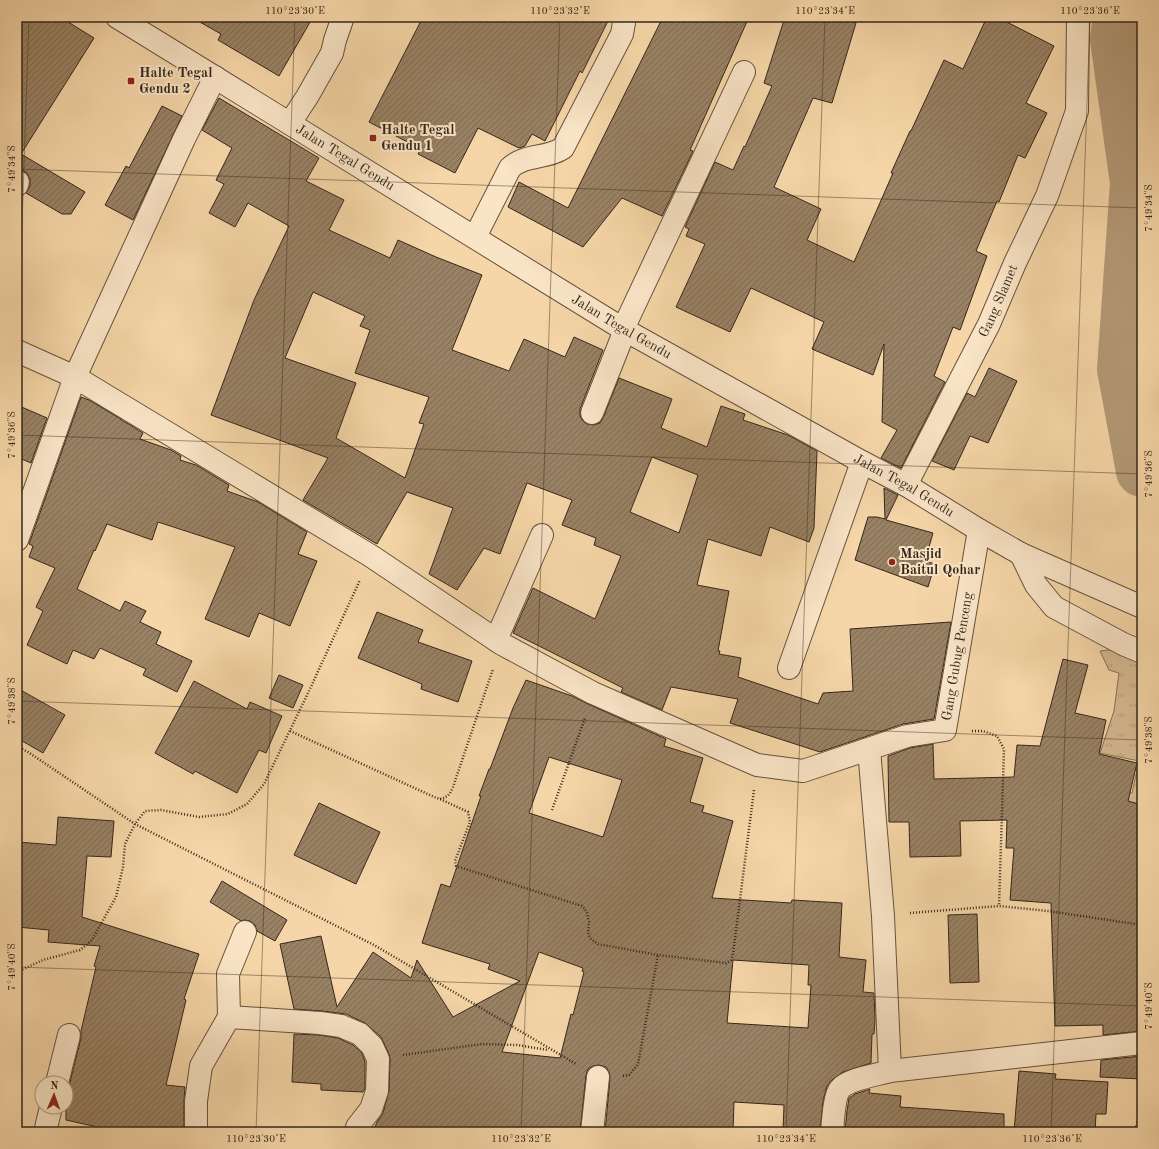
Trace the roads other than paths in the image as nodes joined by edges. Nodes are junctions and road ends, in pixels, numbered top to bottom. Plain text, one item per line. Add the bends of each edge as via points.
1 (117, 17) edge
2 (343, 17) edge
3 (625, 17) edge
4 (1078, 17) edge
5 (744, 72) dead end
6 (215, 78) junction
7 (290, 123) junction
8 (475, 237) junction
9 (624, 329) junction
10 (17, 350) edge
11 (75, 376) junction
12 (592, 413) dead end
13 (862, 462) junction
14 (906, 485) junction
15 (979, 530) junction
16 (542, 535) dead end
17 (17, 540) edge
18 (1021, 554) junction
19 (1142, 607) edge
20 (499, 642) junction
21 (1142, 652) edge
22 (789, 668) dead end
23 (869, 749) junction
24 (245, 932) dead end
25 (229, 1017) junction
26 (69, 1035) dead end
27 (1142, 1043) edge
28 (890, 1071) junction
29 (59, 1075) edge
30 (598, 1077) road end
31 (49, 1115) edge
32 (357, 1127) dead end
33 (44, 1132) edge
34 (196, 1132) edge
35 (592, 1132) edge
36 (832, 1132) edge

1 - 6 street, Jalan Tegal Gendu
2 - 7 street via 332,53
3 - 8 street via 622,34 563,148 558,152 520,160 510,168
4 - 14 street, Gang Slamet via 1077,111 1047,196 989,324
5 - 9 street
6 - 7 street, Jalan Tegal Gendu
6 - 11 street via 180,146
7 - 8 street, Jalan Tegal Gendu
8 - 9 street, Jalan Tegal Gendu
9 - 12 street
9 - 13 street, Jalan Tegal Gendu
10 - 11 street, Gang Gubug Penceng
11 - 17 street
11 - 20 street, Gang Gubug Penceng via 371,556
13 - 14 street, Jalan Tegal Gendu
13 - 22 street
14 - 15 street, Jalan Tegal Gendu
15 - 18 street, Jalan Tegal Gendu
15 - 23 street, Gang Gubug Penceng via 944,730 907,736
16 - 20 street
18 - 19 street, Jalan Tegal Gendu
18 - 21 street via 1036,585 1054,607
20 - 23 street, Gang Gubug Penceng via 594,693 757,765 803,771
23 - 28 street via 883,916
24 - 25 street via 228,974
25 - 32 street via 320,1023 341,1026 360,1034 372,1046 378,1059 377,1091 371,1109
25 - 34 street via 201,1066 196,1101
26 - 29 street
27 - 28 street
28 - 36 street via 852,1081 840,1089 834,1105
30 - 35 street
31 - 33 street

